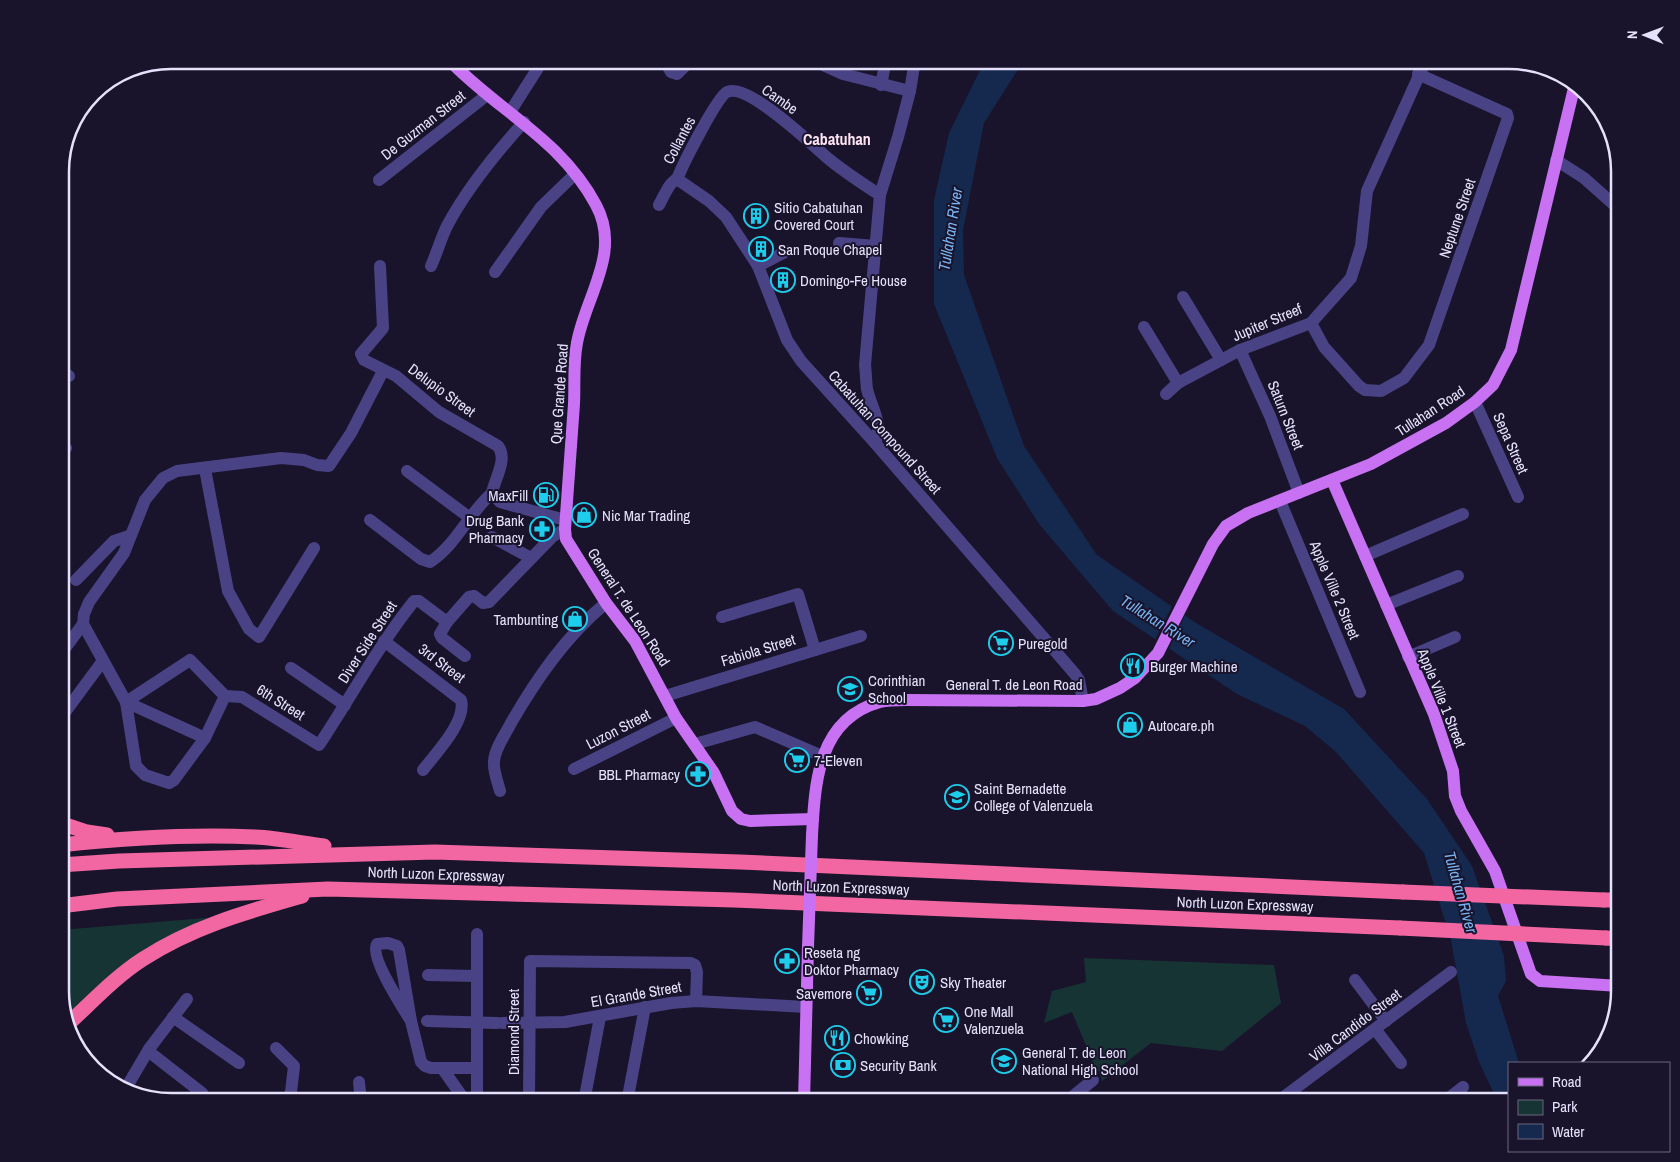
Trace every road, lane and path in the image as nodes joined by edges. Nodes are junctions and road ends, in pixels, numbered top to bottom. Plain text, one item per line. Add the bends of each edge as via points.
1 (458, 69) edge
2 (536, 69) edge
3 (670, 69) edge
4 (682, 69) edge
5 (832, 69) edge
6 (884, 69) edge
7 (914, 69) edge
8 (1421, 69) edge
9 (1418, 74) junction
10 (881, 84) junction
11 (729, 91) joint
12 (910, 91) junction
13 (1573, 92) edge
14 (487, 95) junction
15 (510, 112) junction
16 (524, 122) junction
17 (1556, 160) junction
18 (575, 174) junction
19 (677, 179) junction
20 (379, 180) dead end
21 (880, 195) junction
22 (1611, 202) edge
23 (658, 205) dead end
24 (839, 243) dead end
25 (876, 246) junction
26 (787, 251) dead end
27 (380, 266) dead end
28 (431, 266) dead end
29 (758, 266) junction
30 (495, 272) dead end
31 (1183, 297) dead end
32 (1310, 322) junction
33 (1144, 327) dead end
34 (1240, 350) junction
35 (1221, 360) junction
36 (384, 371) junction
37 (1178, 383) junction
38 (1166, 394) dead end
39 (1475, 402) junction
40 (875, 443) junction
41 (205, 469) junction
42 (408, 471) dead end
43 (1332, 480) junction
44 (492, 493) junction
45 (1299, 493) junction
46 (1518, 498) dead end
47 (1280, 501) junction
48 (1463, 514) dead end
49 (470, 518) junction
50 (370, 520) dead end
51 (565, 525) junction
52 (129, 536) junction
53 (492, 537) dead end
54 (314, 548) dead end
55 (1365, 556) junction
56 (531, 558) junction
57 (1458, 576) dead end
58 (76, 580) dead end
59 (606, 603) junction
60 (1386, 605) junction
61 (722, 617) dead end
62 (447, 622) junction
63 (83, 624) junction
64 (861, 636) dead end
65 (1455, 638) dead end
66 (384, 641) junction
67 (69, 643) edge
68 (815, 650) junction
69 (1158, 653) joint
70 (465, 656) dead end
71 (1408, 657) junction
72 (102, 662) junction
73 (291, 668) dead end
74 (1360, 692) dead end
75 (224, 696) junction
76 (665, 696) junction
77 (1083, 701) junction
78 (126, 702) junction
79 (346, 705) junction
80 (69, 707) edge
81 (676, 718) junction
82 (205, 738) junction
83 (695, 744) junction
84 (318, 745) joint
85 (822, 756) junction
86 (574, 769) dead end
87 (423, 770) dead end
88 (500, 791) dead end
89 (813, 819) junction
90 (69, 826) edge
91 (128, 838) junction
92 (69, 844) edge
93 (367, 852) junction
94 (69, 864) edge
95 (328, 888) junction
96 (1611, 900) edge
97 (69, 905) edge
98 (477, 934) dead end
99 (1611, 938) edge
100 (1451, 972) dead end
101 (428, 974) dead end
102 (477, 976) junction
103 (1355, 980) dead end
104 (1611, 985) edge
105 (187, 999) dead end
106 (696, 1001) junction
107 (645, 1007) junction
108 (806, 1007) junction
109 (173, 1017) junction
110 (600, 1017) junction
111 (73, 1019) edge
112 (411, 1021) junction
113 (427, 1021) dead end
114 (1386, 1021) junction
115 (476, 1022) junction
116 (529, 1022) junction
117 (1375, 1029) junction
118 (276, 1048) dead end
119 (148, 1051) junction
120 (240, 1062) dead end
121 (1401, 1063) dead end
122 (442, 1068) junction
123 (476, 1068) junction
124 (1093, 1080) dead end
125 (359, 1082) dead end
126 (129, 1084) edge
127 (1464, 1087) dead end
128 (202, 1093) edge
129 (291, 1093) edge
130 (360, 1093) edge
131 (460, 1093) edge
132 (477, 1093) edge
133 (529, 1093) edge
134 (586, 1093) edge
135 (629, 1093) edge
136 (804, 1093) edge
137 (1077, 1093) edge
138 (1290, 1093) edge
139 (1456, 1093) edge

1 - 14 main road, Que Grande Road
2 - 15 street
3 - 4 street via 677,74
5 - 10 street
6 - 10 street
7 - 12 street
8 - 9 street, Jupiter Streef
9 - 32 street, Jupiter Streef via 1367,191 1361,246 1350,278
9 - 32 street, Neptune Street via 1507,114 1508,118 1429,345 1404,378 1381,390 1365,390 1324,347
10 - 12 street
11 - 19 street, Collantes via 720,97 679,169
11 - 21 street, Cambe via 738,91 775,113 844,171
12 - 21 street
13 - 17 main road, Tullahan Road
14 - 15 main road, Que Grande Road
14 - 20 street, De Guzman Street
15 - 16 main road, Que Grande Road
16 - 18 main road, Que Grande Road via 546,140
16 - 28 street via 467,193 447,226
17 - 22 street via 1584,178
17 - 39 main road, Tullahan Road via 1511,350 1493,385
18 - 30 street via 541,207
18 - 51 main road, Que Grande Road via 597,206 606,246 577,342
19 - 23 street, Collantes
19 - 29 street, Cabatuhan Compound Street via 726,217
21 - 25 street
24 - 25 street
25 - 40 street via 865,365 867,389 878,424
26 - 29 street
27 - 36 street, Delupio Street via 383,328 361,354 369,365
29 - 40 street, Cabatuhan Compound Street via 788,340 801,361
31 - 35 street
32 - 34 street, Jupiter Streef
33 - 37 street
34 - 35 street, Jupiter Streef
34 - 45 street, Saturn Street via 1270,416
35 - 37 street, Jupiter Streef
36 - 41 street via 352,433 328,466 281,458
36 - 44 street, Delupio Street via 396,376 439,412 498,446 502,459
37 - 38 street, Jupiter Streef
39 - 43 main road, Tullahan Road via 1416,441
39 - 46 street, Sepa Street
40 - 77 street, Cabatuhan Compound Street via 1075,674
41 - 52 street via 177,471 163,478 145,500
41 - 54 street via 228,591 249,629 259,637
42 - 49 street
43 - 45 main road, Tullahan Road
43 - 55 main road, Apple Ville 1 Street
44 - 49 street
44 - 51 street via 500,502
45 - 47 main road, Tullahan Road
47 - 69 main road, Tullahan Road via 1237,518 1226,526 1213,544
47 - 74 street, Apple Ville 2 Street
48 - 55 street
49 - 50 street via 430,562 421,559
51 - 56 street
51 - 59 main road, General T. de Leon Road via 566,539
52 - 58 street via 114,541
52 - 63 street via 124,553 89,602
53 - 56 street
55 - 60 main road, Apple Ville 1 Street
56 - 62 street via 488,602 469,597
57 - 60 street
59 - 76 main road, General T. de Leon Road via 635,641
59 - 88 street via 548,664 504,736 494,762
60 - 71 main road, Apple Ville 1 Street
61 - 68 street via 798,594
62 - 66 street, Diver Side Street via 416,600
62 - 70 street via 440,634 442,638
63 - 67 street
63 - 72 street
64 - 68 street, Fabiola Street
65 - 71 street
66 - 79 street, Diver Side Street
66 - 87 street, 3rd Street via 462,700 462,711 454,729
68 - 76 street, Fabiola Street
69 - 77 main road, General T. de Leon Road via 1135,678 1120,688 1102,697
71 - 104 main road, Apple Ville 1 Street via 1434,714 1453,772 1455,796 1495,871 1533,978
72 - 78 street
72 - 80 street
73 - 79 street
75 - 78 street via 190,660
75 - 82 street
75 - 84 street, 6th Street via 242,697
76 - 81 main road, General T. de Leon Road
77 - 85 main road, General T. de Leon Road via 880,702 843,723
78 - 82 street
78 - 82 street via 134,760 144,775 171,782
79 - 84 street, Diver Side Street
81 - 83 main road, General T. de Leon Road
81 - 86 street, Luzon Street
83 - 85 street via 755,727
83 - 89 main road, General T. de Leon Road via 732,811 741,819
85 - 89 main road, General T. de Leon Road
89 - 108 main road, General T. de Leon Road, bridge
90 - 91 highway
91 - 92 highway
91 - 93 highway via 258,837
93 - 94 highway, North Luzon Expressway
93 - 96 highway, North Luzon Expressway, bridge via 750,862
95 - 97 highway, North Luzon Expressway via 117,899
95 - 99 highway, North Luzon Expressway, bridge via 734,900
95 - 111 highway via 238,914 193,931 141,960
98 - 102 street
100 - 114 street, Villa Candido Street
101 - 102 street
102 - 115 street
103 - 114 street
105 - 109 street
106 - 107 street, El Grande Street
106 - 108 street, El Grande Street
106 - 116 street, Diamond Street via 697,972 691,963 530,961
107 - 110 street, El Grande Street
107 - 135 street
108 - 136 main road, General T. de Leon Road
109 - 119 street
109 - 120 street
110 - 116 street, El Grande Street
110 - 134 street
112 - 112 street via 380,966 375,953 377,944 388,943 399,950
112 - 122 street via 422,1062 425,1066
113 - 115 street, El Grande Street
114 - 117 street, Villa Candido Street
115 - 116 street, El Grande Street
115 - 123 street
116 - 133 street, Diamond Street
117 - 121 street
117 - 138 street, Villa Candido Street
118 - 129 street via 294,1066
119 - 126 street
119 - 128 street
122 - 123 street
122 - 131 street
123 - 132 street
124 - 137 street
125 - 130 street
127 - 139 street

